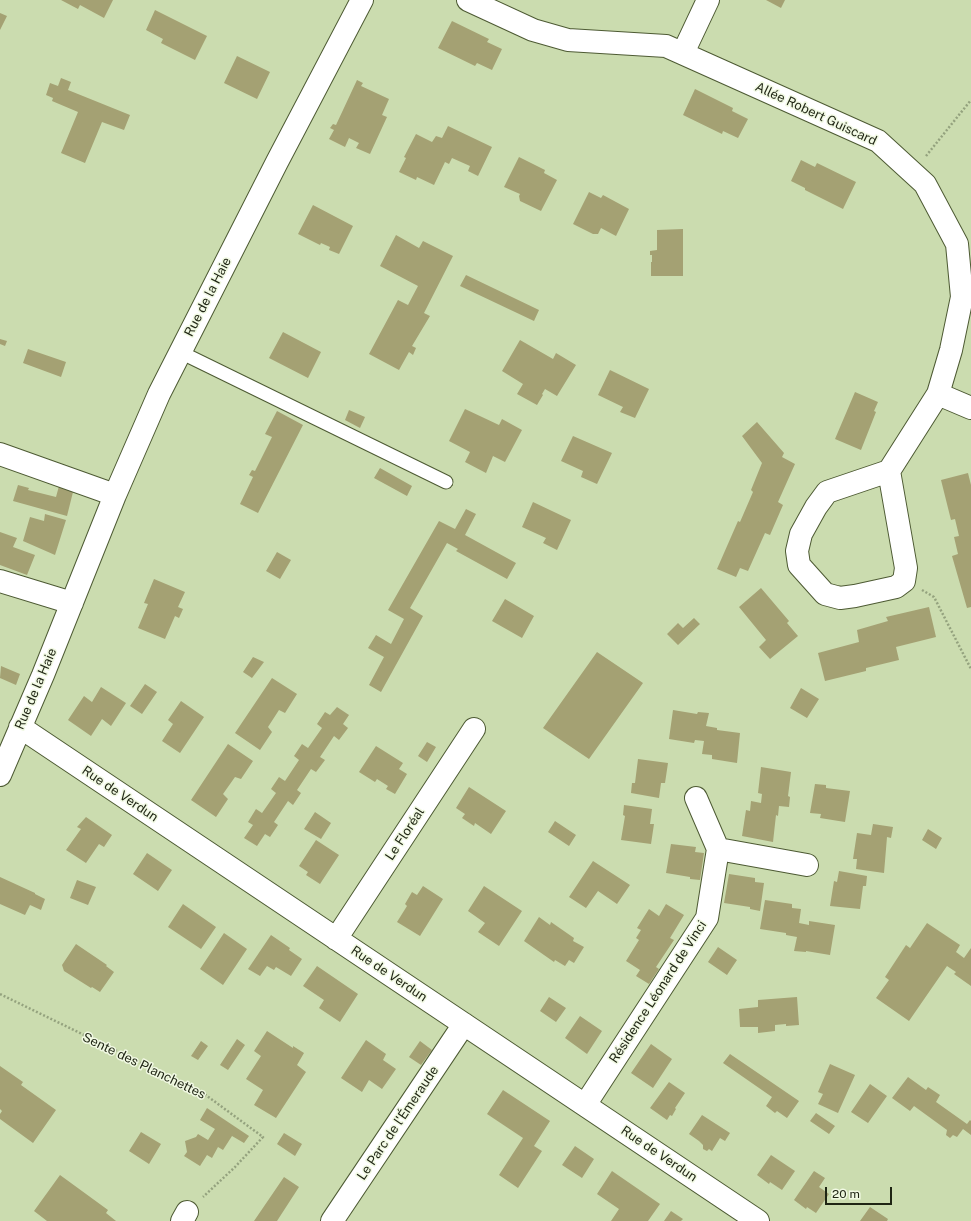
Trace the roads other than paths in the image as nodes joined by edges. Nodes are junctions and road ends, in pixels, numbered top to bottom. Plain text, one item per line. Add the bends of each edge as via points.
1 (362, 0) edge
2 (468, 0) edge
3 (708, 0) edge
4 (683, 53) junction
5 (180, 352) junction
6 (938, 394) junction
7 (971, 408) edge
8 (0, 454) edge
9 (889, 471) junction
10 (446, 482) dead end
11 (116, 495) junction
12 (0, 581) edge
13 (72, 603) junction
14 (20, 727) junction
15 (474, 729) dead end
16 (0, 775) edge
17 (696, 798) dead end
18 (718, 848) junction
19 (807, 865) dead end
20 (336, 939) junction
21 (464, 1024) junction
22 (585, 1105) junction
23 (332, 1221) edge
24 (758, 1221) edge

1 - 5 street, Rue de la Haie
2 - 4 street, Allée Robert Guiscard via 534,30 568,40 666,46
3 - 4 street
4 - 6 street, Allée Robert Guiscard via 878,141 925,184 957,244 962,298
5 - 10 lane
5 - 11 street, Rue de la Haie via 159,394
6 - 7 street
6 - 9 street, Allée Robert Guiscard
8 - 11 street
9 - 9 street via 827,492 801,534 799,565 825,594 840,598 855,596 896,587 904,580 906,568
11 - 13 street, Rue de la Haie
12 - 13 street
13 - 14 street, Rue de la Haie
14 - 16 street, Rue de la Haie
14 - 20 street, Rue de Verdun
15 - 20 street, Le Floréal
17 - 18 street
18 - 19 street
18 - 22 street, Résidence Léonard de Vinci via 707,918
20 - 21 street, Rue de Verdun
21 - 22 street, Rue de Verdun
21 - 23 street, Le Parc de l'Émeraude
22 - 24 street, Rue de Verdun

